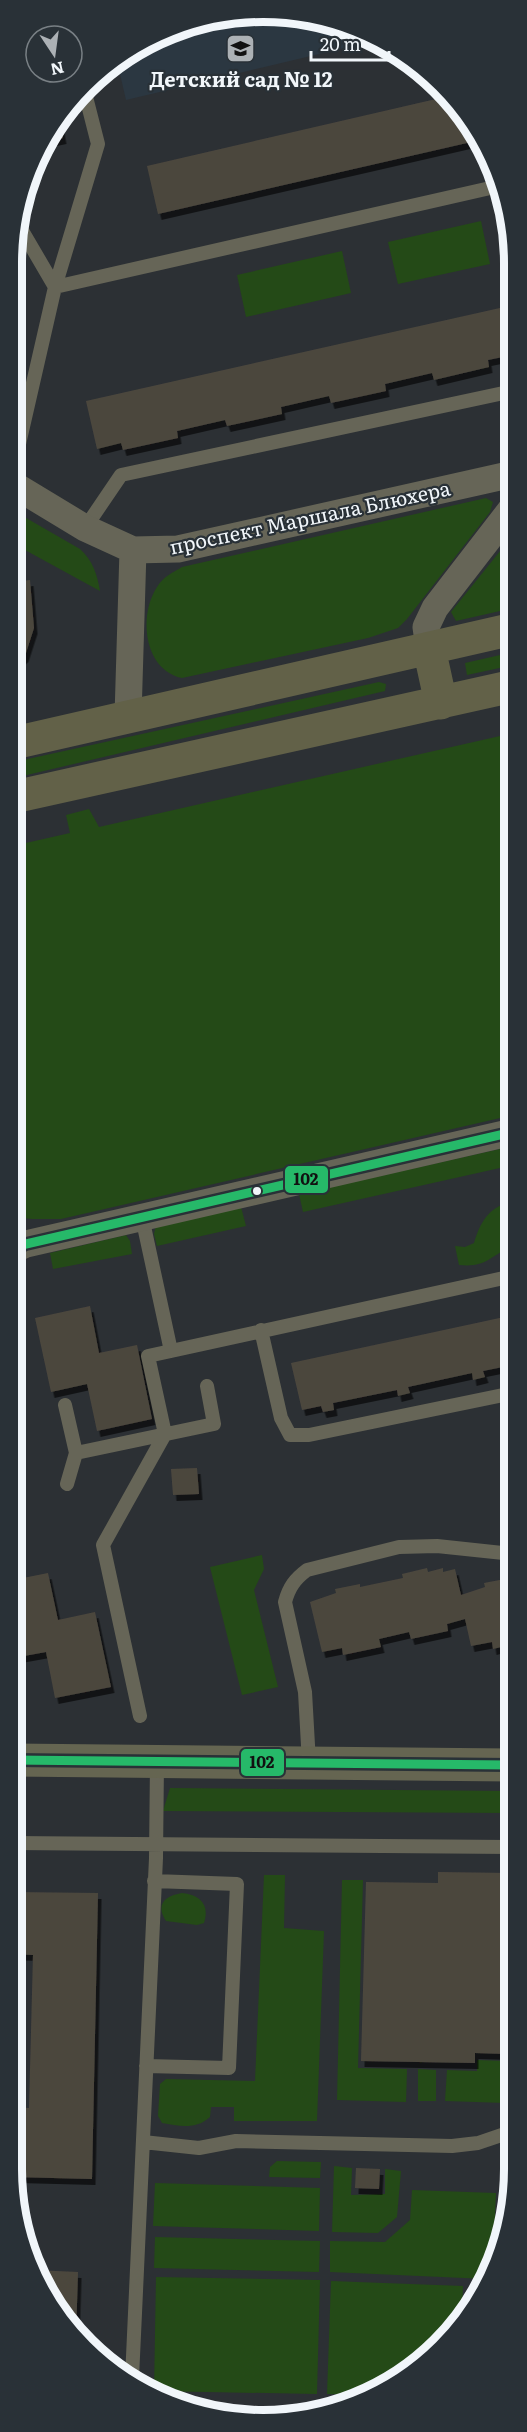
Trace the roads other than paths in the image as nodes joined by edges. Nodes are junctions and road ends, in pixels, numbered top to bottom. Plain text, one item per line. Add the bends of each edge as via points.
1 (87, 100) edge
2 (492, 188) edge
3 (25, 235) edge
4 (55, 287) junction
5 (504, 393) edge
6 (22, 431) edge
7 (504, 476) edge
8 (22, 490) edge
9 (504, 519) edge
10 (85, 528) junction
11 (133, 550) junction
12 (504, 630) edge
13 (429, 648) junction
14 (504, 688) edge
15 (441, 703) junction
16 (128, 716) junction
17 (22, 741) edge
18 (22, 795) edge
19 (504, 1134) edge
20 (142, 1217) junction
21 (22, 1243) edge
22 (504, 1278) edge
23 (261, 1330) junction
24 (171, 1351) junction
25 (207, 1386) dead end
26 (504, 1395) edge
27 (65, 1405) dead end
28 (165, 1434) junction
29 (76, 1453) junction
30 (67, 1484) dead end
31 (504, 1553) edge
32 (140, 1716) dead end
33 (22, 1760) edge
34 (157, 1762) junction
35 (309, 1763) junction
36 (504, 1765) edge
37 (22, 1843) edge
38 (156, 1844) junction
39 (504, 1847) edge
40 (154, 1881) junction
41 (146, 2066) junction
42 (504, 2134) edge
43 (143, 2142) junction
44 (132, 2370) edge

1 - 4 lane via 98,144
2 - 4 lane
3 - 4 lane
4 - 6 lane
5 - 10 lane via 121,475
7 - 11 street, проспект Маршала Блюхера via 178,549
8 - 10 street, проспект Маршала Блюхера
9 - 13 street via 435,608 426,627
10 - 11 street, проспект Маршала Блюхера
11 - 16 street
12 - 13 main road
13 - 15 main road
13 - 16 main road
14 - 15 main road
15 - 18 main road
16 - 17 main road
19 - 20 street
20 - 21 street
20 - 24 lane
22 - 23 lane
23 - 24 lane
23 - 26 lane via 281,1418 290,1435 309,1435
24 - 28 lane via 148,1356
25 - 28 lane via 214,1424
27 - 29 lane
28 - 29 lane
28 - 32 lane via 103,1545
29 - 30 lane
31 - 35 lane via 437,1546 399,1547 307,1570 297,1578 288,1589 285,1602 305,1692
33 - 34 street
34 - 35 street
34 - 38 lane
35 - 36 street
37 - 38 lane
38 - 39 lane
38 - 40 lane
40 - 41 lane
40 - 41 lane via 237,1884 229,2068
41 - 43 lane
42 - 43 lane via 452,2146 236,2141 199,2148
43 - 44 lane

